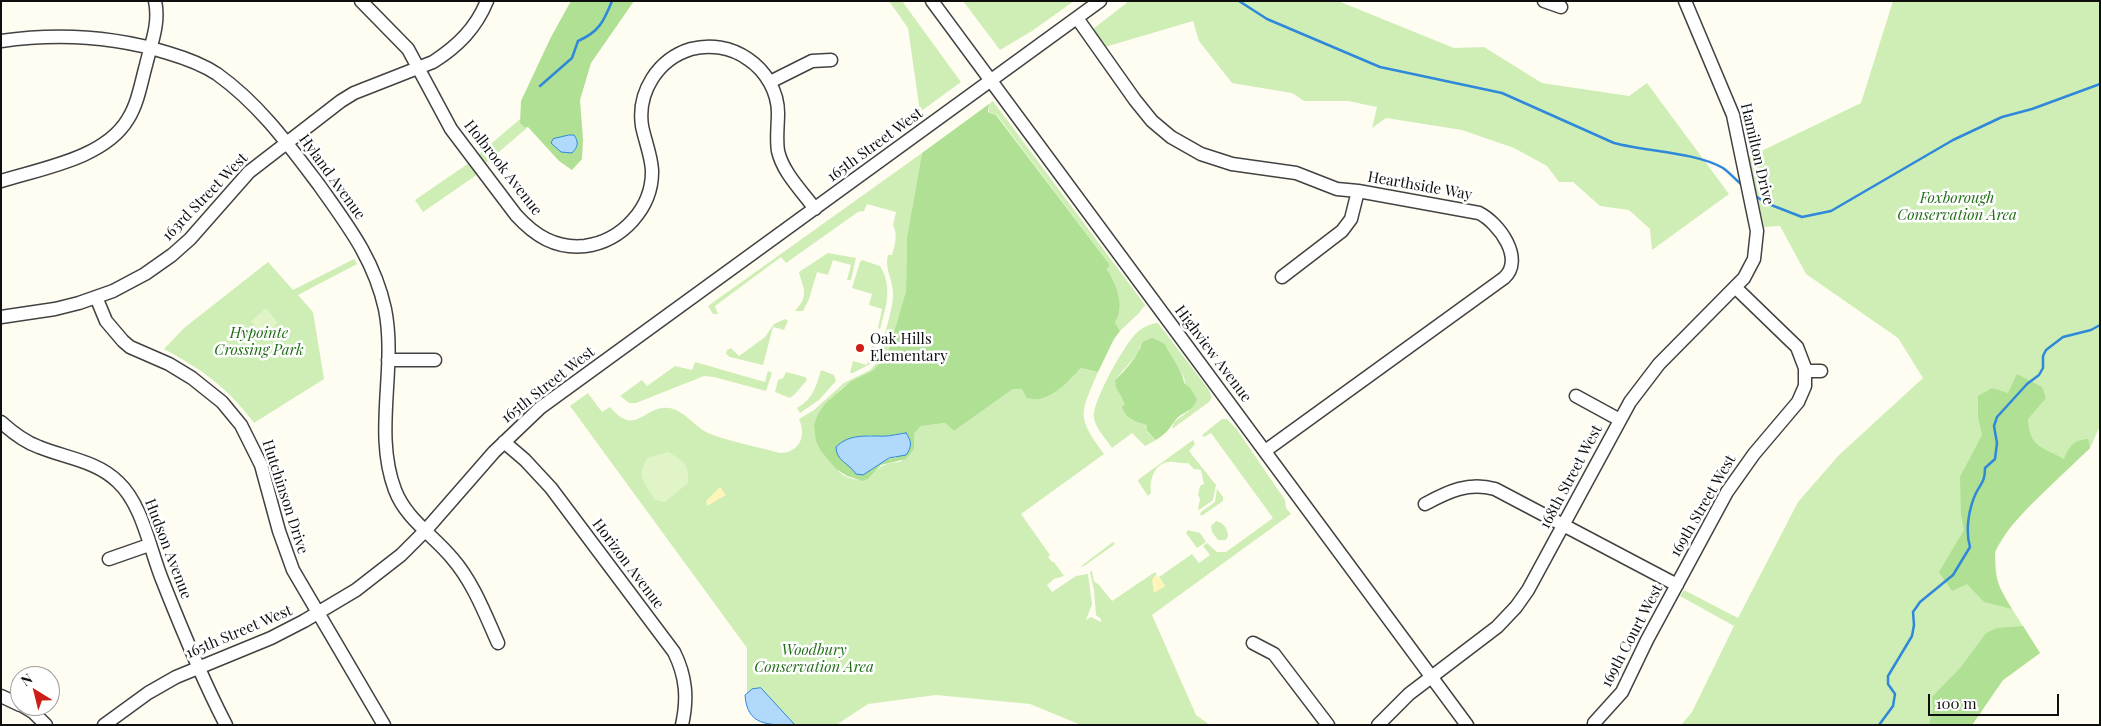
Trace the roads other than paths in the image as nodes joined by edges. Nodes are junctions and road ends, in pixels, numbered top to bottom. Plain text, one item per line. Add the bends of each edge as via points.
1 (155, 1) edge
2 (361, 1) edge
3 (487, 1) edge
4 (932, 1) edge
5 (1100, 1) edge
6 (1544, 1) edge
7 (1685, 1) edge
8 (1561, 7) dead end
9 (1077, 18) junction
10 (1, 41) edge
11 (150, 47) junction
12 (831, 60) dead end
13 (419, 68) junction
14 (991, 80) junction
15 (770, 82) junction
16 (286, 142) junction
17 (1, 181) edge
18 (1358, 191) junction
19 (815, 208) junction
20 (1282, 277) dead end
21 (1736, 288) junction
22 (96, 297) junction
23 (1, 317) edge
24 (388, 360) junction
25 (435, 360) dead end
26 (1805, 371) junction
27 (1821, 371) dead end
28 (1576, 396) dead end
29 (1620, 420) junction
30 (1, 422) edge
31 (504, 442) junction
32 (1265, 451) junction
33 (1425, 504) dead end
34 (1564, 525) junction
35 (425, 531) junction
36 (149, 545) junction
37 (109, 559) dead end
38 (1677, 585) junction
39 (318, 614) junction
40 (498, 643) dead end
41 (1253, 643) dead end
42 (198, 666) junction
43 (1431, 676) junction
44 (37, 716) edge
45 (1594, 723) dead end
46 (46, 725) edge
47 (104, 725) edge
48 (226, 725) edge
49 (384, 725) edge
50 (682, 725) edge
51 (1328, 725) edge
52 (1378, 725) edge
53 (1467, 725) edge

1 - 11 street via 156,26
2 - 13 street, Holbrook Avenue via 400,39
3 - 13 street, 163rd Street West via 474,26 456,46 434,62
4 - 14 street, Highview Avenue
5 - 9 street, 165th Street West
6 - 8 street
7 - 21 street, Hamilton Drive via 1733,115 1756,223 1754,259
9 - 14 street, 165th Street West
9 - 18 street, Hearthside Way via 1135,100 1164,131 1186,146 1216,160 1296,173 1338,189
10 - 11 street, Hyland Avenue via 78,37 125,41
11 - 16 street, Hyland Avenue via 192,60 217,74 255,106
11 - 17 street via 133,110 109,142 87,154
12 - 15 street via 812,61
13 - 15 street, Holbrook Avenue via 451,129 516,215 542,239 579,246 599,243 614,236 632,222 642,208 650,188 652,170 642,109 648,85 663,65 684,51 720,47 754,62
13 - 16 street, 163rd Street West via 354,93
14 - 19 street, 165th Street West
14 - 32 street, Highview Avenue
15 - 19 street, Holbrook Avenue via 777,107 778,152 790,177
16 - 22 street, 163rd Street West via 240,180 205,223 172,255 136,279
16 - 24 street, Hyland Avenue via 357,237 373,269 386,319
18 - 20 street via 1351,219 1342,232
18 - 32 street, Hearthside Way via 1472,211 1484,216 1508,245 1512,267 1504,278
19 - 31 street, 165th Street West via 540,408
21 - 26 street via 1793,343
21 - 29 street, 168th Street West via 1659,364
22 - 23 street, 163rd Street West via 55,310
22 - 39 street, Hutchinson Drive via 106,321 123,342 192,378 222,402 241,425 261,465 289,560
24 - 25 street
24 - 35 street, Hyland Avenue via 388,466 404,507
26 - 27 street
26 - 38 street, 169th Street West via 1805,386 1798,402 1726,492
28 - 29 street
29 - 34 street, 168th Street West
30 - 36 street, Hudson Avenue via 32,444 84,462 112,477 136,508
31 - 35 street, 165th Street West
31 - 50 street, Horizon Avenue via 551,488 674,652 686,687
32 - 43 street, Highview Avenue
33 - 34 street via 1456,488 1485,487 1506,494
34 - 38 street
34 - 43 street, 168th Street West via 1516,607 1497,627
35 - 39 street, 165th Street West via 377,574
35 - 40 street, Hyland Avenue via 468,579
36 - 37 street
36 - 42 street, Hudson Avenue
38 - 45 street, 169th Court West via 1622,692
39 - 42 street, 165th Street West via 271,638
39 - 49 street, Hutchinson Drive
41 - 51 street via 1274,654
42 - 47 street, 165th Street West via 155,689
42 - 48 street, Hudson Avenue
43 - 52 street, 168th Street West
43 - 53 street, Highview Avenue
44 - 46 street

